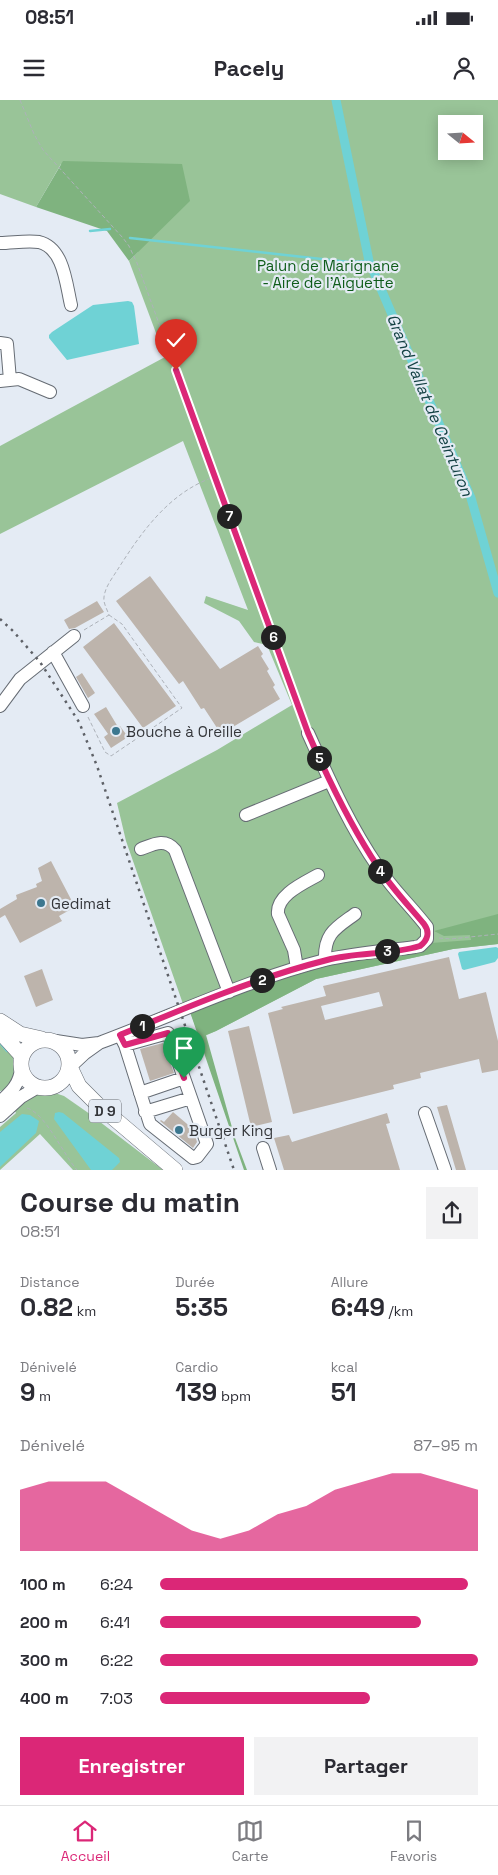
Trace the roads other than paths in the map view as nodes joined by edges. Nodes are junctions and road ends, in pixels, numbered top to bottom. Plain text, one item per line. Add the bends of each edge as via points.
1 (0, 243) edge
2 (71, 304) dead end
3 (0, 343) edge
4 (5, 380) edge
5 (50, 392) dead end
6 (74, 636) road end
7 (53, 652) junction
8 (0, 706) edge
9 (83, 706) road end
10 (308, 733) road end
11 (329, 781) junction
12 (246, 815) dead end
13 (141, 849) dead end
14 (318, 875) dead end
15 (356, 914) dead end
16 (325, 960) junction
17 (297, 968) junction
18 (229, 992) junction
19 (0, 1021) edge
20 (0, 1032) edge
21 (49, 1040) junction
22 (122, 1040) junction
23 (99, 1043) junction
24 (22, 1062) junction
25 (70, 1067) junction
26 (184, 1078) junction
27 (56, 1086) junction
28 (38, 1087) junction
29 (140, 1093) junction
30 (191, 1098) junction
31 (0, 1102) edge
32 (145, 1112) junction
33 (425, 1113) dead end
34 (0, 1116) edge
35 (148, 1148) junction
36 (263, 1148) dead end
37 (175, 1170) edge
38 (270, 1170) edge
39 (445, 1170) edge

1 - 2 street via 40,242 54,250
3 - 4 street via 8,344
4 - 5 street via 19,378
6 - 7 street
7 - 8 street via 20,678
7 - 9 street
10 - 11 street
11 - 12 street
11 - 16 street via 378,867 427,927 428,935 424,943 415,947
13 - 18 street via 161,842 175,850
14 - 17 street via 299,885 282,900 278,909 294,950
15 - 16 street via 332,932
16 - 17 street
17 - 18 street
18 - 22 street via 179,1010
19 - 21 main road via 20,1034
20 - 24 main road
21 - 23 street via 82,1045
21 - 24 main road via 29,1045
21 - 25 main road via 67,1052
22 - 23 street
22 - 26 street via 168,1033
22 - 29 street
23 - 25 street
24 - 28 main road via 27,1080
24 - 31 street via 20,1079
25 - 27 main road
25 - 35 main road, D 9 via 79,1086
26 - 29 street
26 - 30 street
27 - 28 main road
27 - 35 main road, D 9 via 71,1093
28 - 34 street
29 - 32 street
30 - 32 street
30 - 32 street via 207,1144 197,1157 189,1156 153,1126
33 - 39 street
35 - 37 main road, D 9
36 - 38 street

